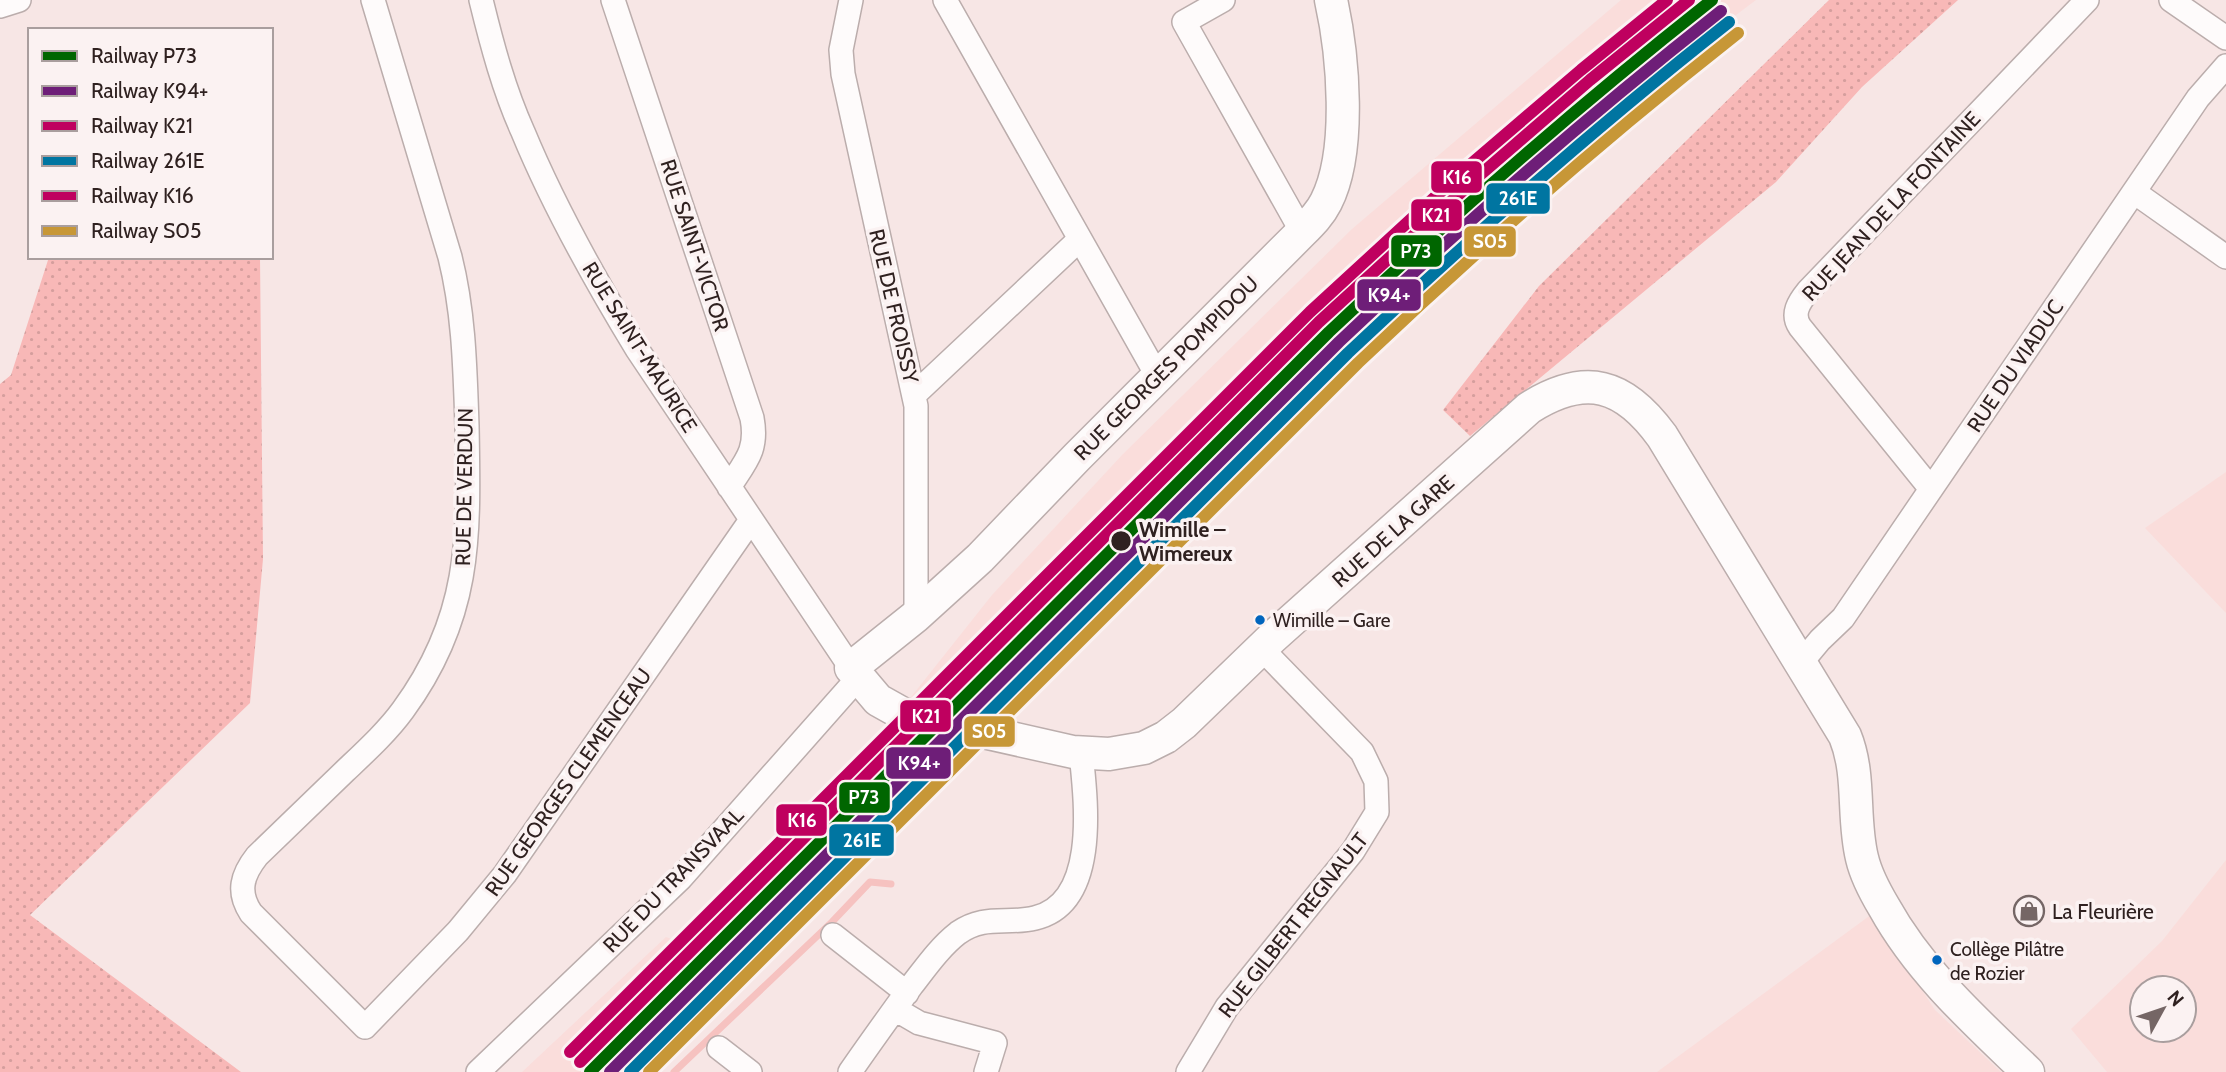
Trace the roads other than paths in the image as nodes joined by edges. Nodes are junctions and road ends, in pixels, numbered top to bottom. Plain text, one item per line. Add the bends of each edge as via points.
1 (19, 0) edge
2 (373, 0) edge
3 (481, 0) edge
4 (613, 0) edge
5 (851, 0) edge
6 (945, 0) edge
7 (1223, 0) edge
8 (1331, 0) edge
9 (2087, 0) edge
10 (2171, 0) edge
11 (0, 6) edge
12 (2226, 38) edge
13 (2226, 66) edge
14 (2134, 192) junction
15 (1302, 232) junction
16 (1080, 239) junction
17 (2226, 257) edge
18 (1158, 377) junction
19 (914, 395) junction
20 (729, 487) junction
21 (1931, 489) junction
22 (751, 520) junction
23 (916, 616) junction
24 (1261, 648) junction
25 (1800, 664) junction
26 (854, 673) junction
27 (1081, 753) junction
28 (833, 935) dead end
29 (901, 1001) junction
30 (365, 1027) joint
31 (719, 1048) dead end
32 (478, 1072) edge
33 (750, 1072) edge
34 (850, 1072) edge
35 (986, 1072) edge
36 (1188, 1072) edge
37 (2028, 1072) edge

1 - 11 street
2 - 30 street, RUE DE VERDUN via 459,293 466,370 465,561 446,633 410,699 381,735 257,856 245,874 242,890 251,913
3 - 20 street, RUE SAINT-MAURICE via 522,131 570,228 627,332
4 - 20 street, RUE SAINT-VICTOR via 752,418 753,448
5 - 19 street, RUE DE FROISSY via 841,50 843,74
6 - 16 street
7 - 15 street via 1184,22
8 - 15 street, RUE GEORGES POMPIDOU via 1342,73 1339,153 1328,197
9 - 21 street, RUE JEAN DE LA FONTAINE via 1798,304 1795,317 1800,327
10 - 12 street
13 - 14 street, RUE DU VIADUC
14 - 17 street
14 - 21 street, RUE DU VIADUC
15 - 18 street, RUE GEORGES POMPIDOU
16 - 18 street
16 - 19 street
18 - 23 street, RUE GEORGES POMPIDOU via 980,558
19 - 23 street, RUE DE FROISSY via 918,418
20 - 22 street, RUE SAINT-MAURICE
21 - 25 street, RUE DU VIADUC via 1843,618
22 - 26 street, RUE SAINT-MAURICE
22 - 30 street, RUE GEORGES CLEMENCEAU via 505,874 452,938
23 - 26 street, RUE GEORGES POMPIDOU
24 - 25 street, RUE DE LA GARE via 1520,416 1548,397 1586,388 1624,397 1655,426
24 - 27 street, RUE DE LA GARE via 1166,737 1132,752
24 - 36 street, RUE GILBERT REGNAULT via 1362,752 1376,781 1377,812 1353,851 1223,1013
25 - 37 street, RUE DE LA GARE via 1849,746 1863,861 1887,912 1926,970
26 - 27 street, RUE DE LA GARE via 884,705 903,715
26 - 32 street, RUE DU TRANSVAAL via 681,878
27 - 29 street via 1087,815 1078,878 1069,896 1038,918 989,920 961,931
28 - 29 street
29 - 34 street
29 - 35 street via 919,1023 995,1043
31 - 33 street

